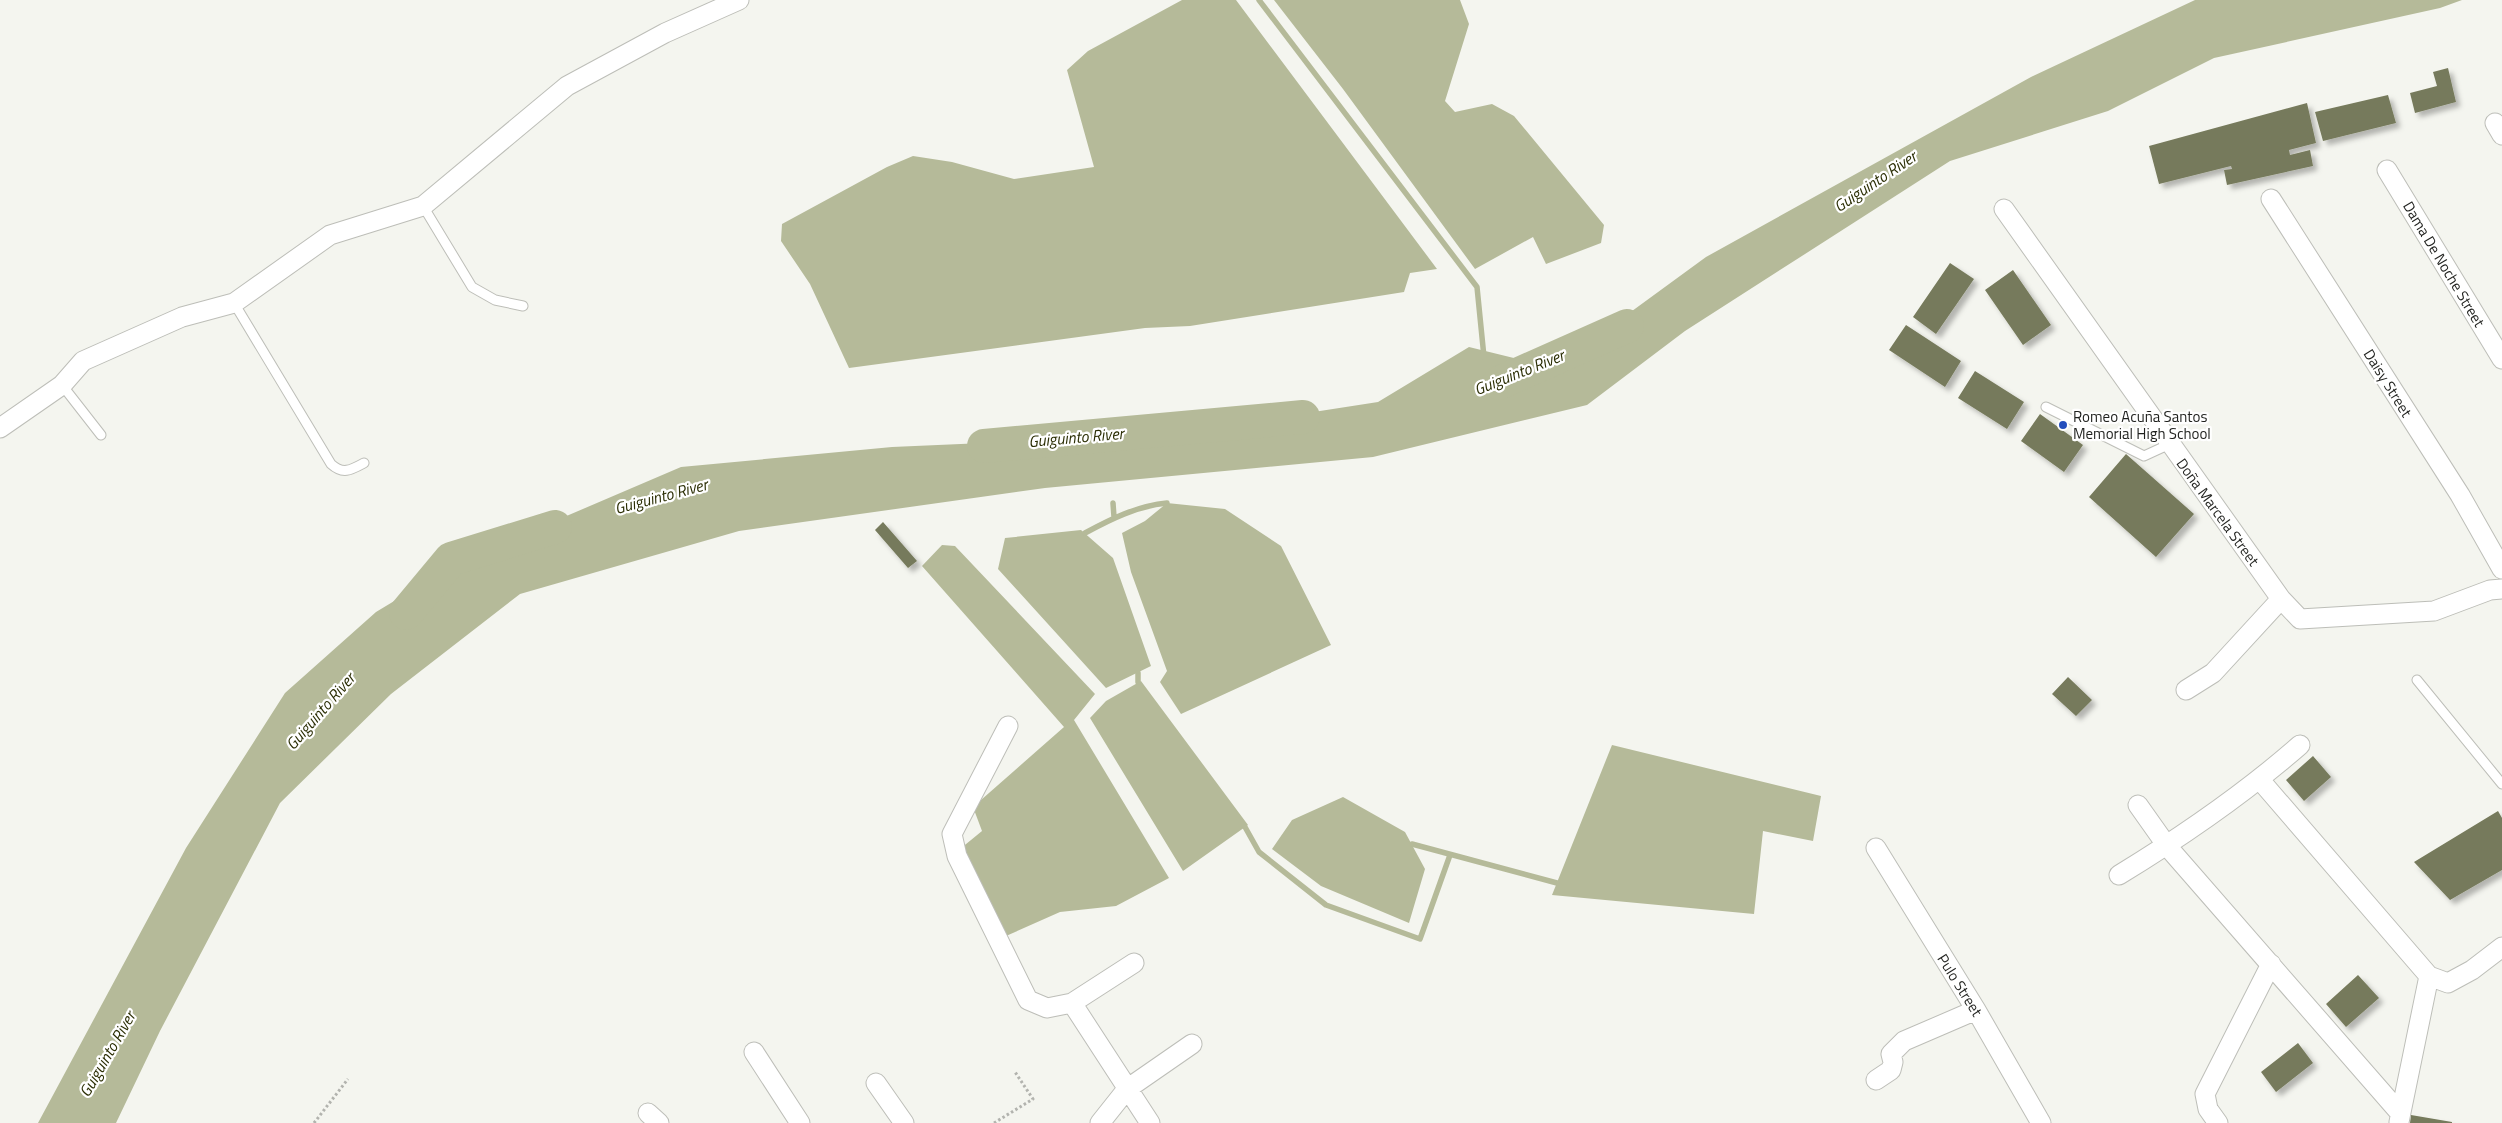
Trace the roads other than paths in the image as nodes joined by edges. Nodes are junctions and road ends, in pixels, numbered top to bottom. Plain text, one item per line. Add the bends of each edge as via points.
1 (739, 0) edge
2 (2387, 170) dead end
3 (2271, 199) dead end
4 (423, 206) junction
5 (2004, 209) dead end
6 (234, 303) junction
7 (523, 306) dead end
8 (2502, 359) edge
9 (62, 385) junction
10 (2046, 407) dead end
11 (0, 428) edge
12 (101, 435) dead end
13 (2170, 444) junction
14 (364, 463) dead end
15 (2502, 569) edge
16 (2502, 589) edge
17 (2281, 599) junction
18 (2417, 680) dead end
19 (2186, 690) dead end
20 (1008, 726) dead end
21 (2300, 745) dead end
22 (2260, 780) junction
23 (2502, 784) edge
24 (2138, 805) dead end
25 (2167, 846) junction
26 (1876, 848) dead end
27 (2119, 875) dead end
28 (2502, 947) edge
29 (1134, 963) dead end
30 (2271, 964) junction
31 (2429, 976) junction
32 (1072, 1003) junction
33 (1976, 1010) junction
34 (1192, 1044) dead end
35 (754, 1052) dead end
36 (1876, 1080) dead end
37 (876, 1083) dead end
38 (1127, 1090) junction
39 (2400, 1118) edge
40 (800, 1123) edge
41 (904, 1123) edge
42 (1100, 1123) edge
43 (1150, 1123) edge
44 (2041, 1123) edge
45 (2218, 1123) edge

1 - 4 street via 665,33 567,86
2 - 8 street, Dama De Noche Street
3 - 15 street, Daisy Street via 2460,495
4 - 6 street via 330,235
4 - 7 lane via 472,287 495,300
5 - 13 street, Doña Marcela Street
6 - 9 street via 182,317 83,360
6 - 14 lane via 331,464 338,471 347,472
9 - 11 street
9 - 12 lane
10 - 13 lane via 2144,456
13 - 17 street, Doña Marcela Street
16 - 17 street, Doña Marcela Street via 2490,590 2434,611 2300,619
17 - 19 street via 2213,674
18 - 23 lane
20 - 32 street via 952,834 956,856 1028,1000 1047,1008
21 - 22 street
22 - 25 street
22 - 31 street
24 - 25 street
25 - 27 street
25 - 30 street
26 - 33 street, Pulo Street
28 - 31 street via 2448,983
29 - 32 street
30 - 39 street
30 - 45 street via 2205,1094 2208,1109
31 - 39 street
32 - 38 street
33 - 36 street via 1904,1041 1891,1054 1891,1070
33 - 44 street, Pulo Street
34 - 38 street
35 - 40 street
37 - 41 street
38 - 42 street
38 - 43 street

